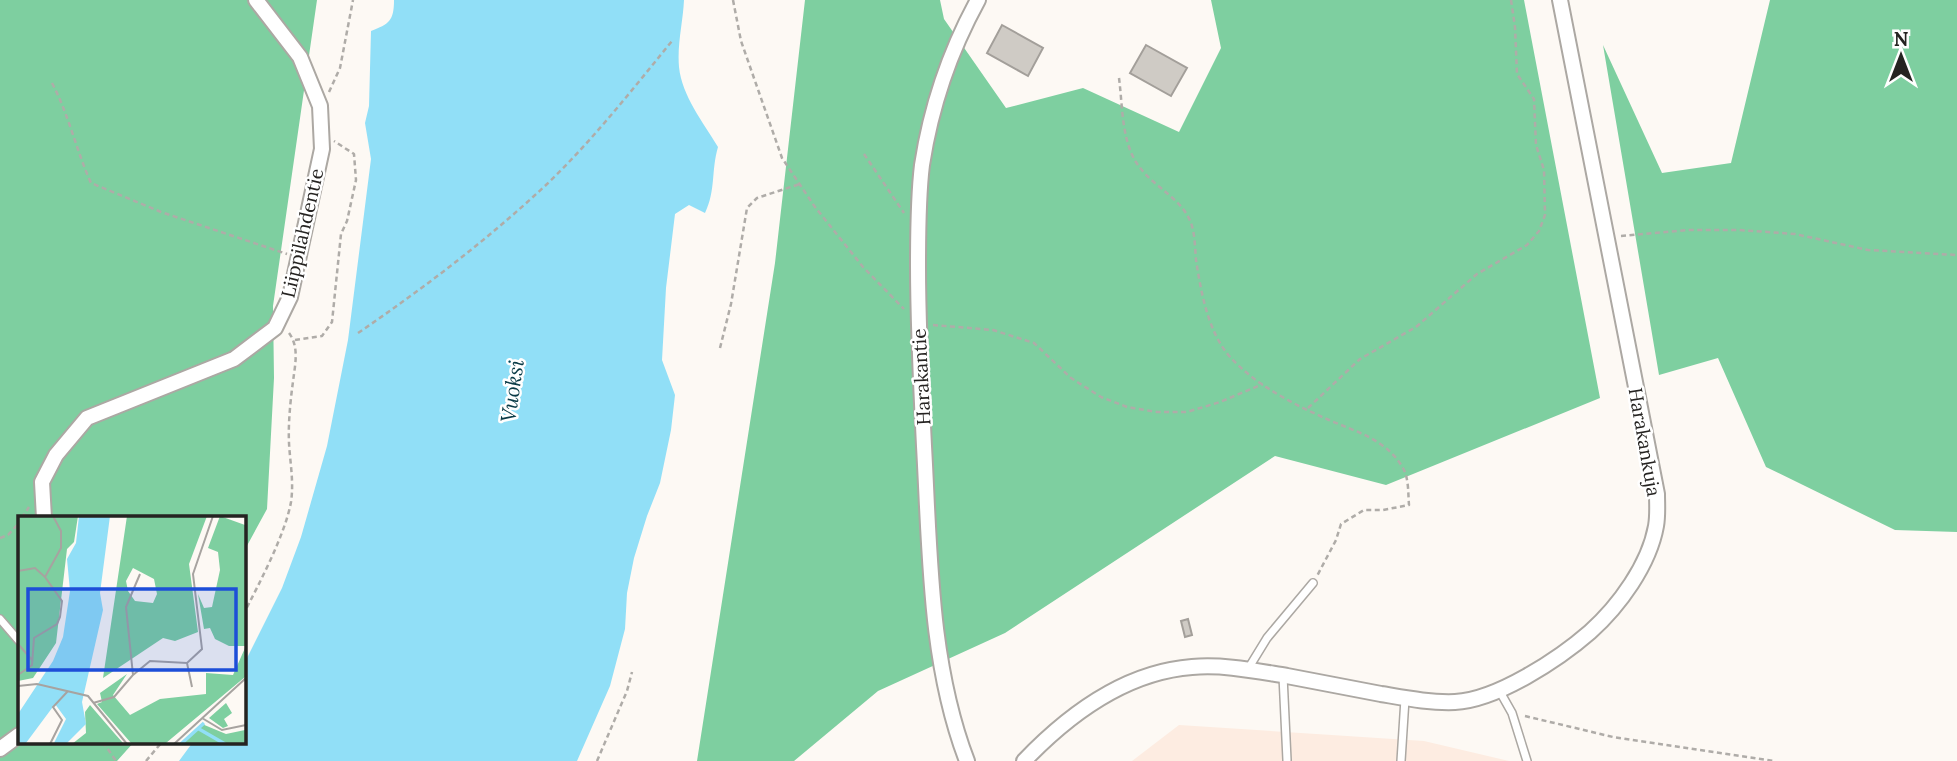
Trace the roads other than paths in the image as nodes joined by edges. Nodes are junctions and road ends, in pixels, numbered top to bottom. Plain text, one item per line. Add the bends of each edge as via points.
1 (256, 0) edge
2 (978, 0) edge
3 (1560, 0) edge
4 (44, 516) edge
5 (1313, 583) road end
6 (0, 618) edge
7 (18, 639) edge
8 (1247, 669) junction
9 (1283, 676) junction
10 (1499, 690) junction
11 (1405, 698) junction
12 (18, 737) edge
13 (0, 749) edge
14 (1287, 760) edge
15 (967, 761) edge
16 (1024, 761) edge
17 (1401, 761) edge
18 (1527, 761) edge

1 - 4 street, Liippilahdentie via 300,57 320,106 322,149 290,297 275,328 234,359 87,418 56,455 42,482
2 - 15 street, Harakantie via 959,35 932,114 922,167 918,232 931,580 943,669
3 - 10 street, Harakankuja via 1651,458 1656,526 1644,561 1627,590 1597,626 1568,651
5 - 8 lane
6 - 7 lane
8 - 9 street, Harakankuja
8 - 16 street, Harakankuja via 1192,667 1153,674 1117,688 1080,710
9 - 11 street, Harakankuja
9 - 14 lane
10 - 11 street, Harakankuja via 1458,702
10 - 18 lane via 1512,713
11 - 17 lane
12 - 13 street

